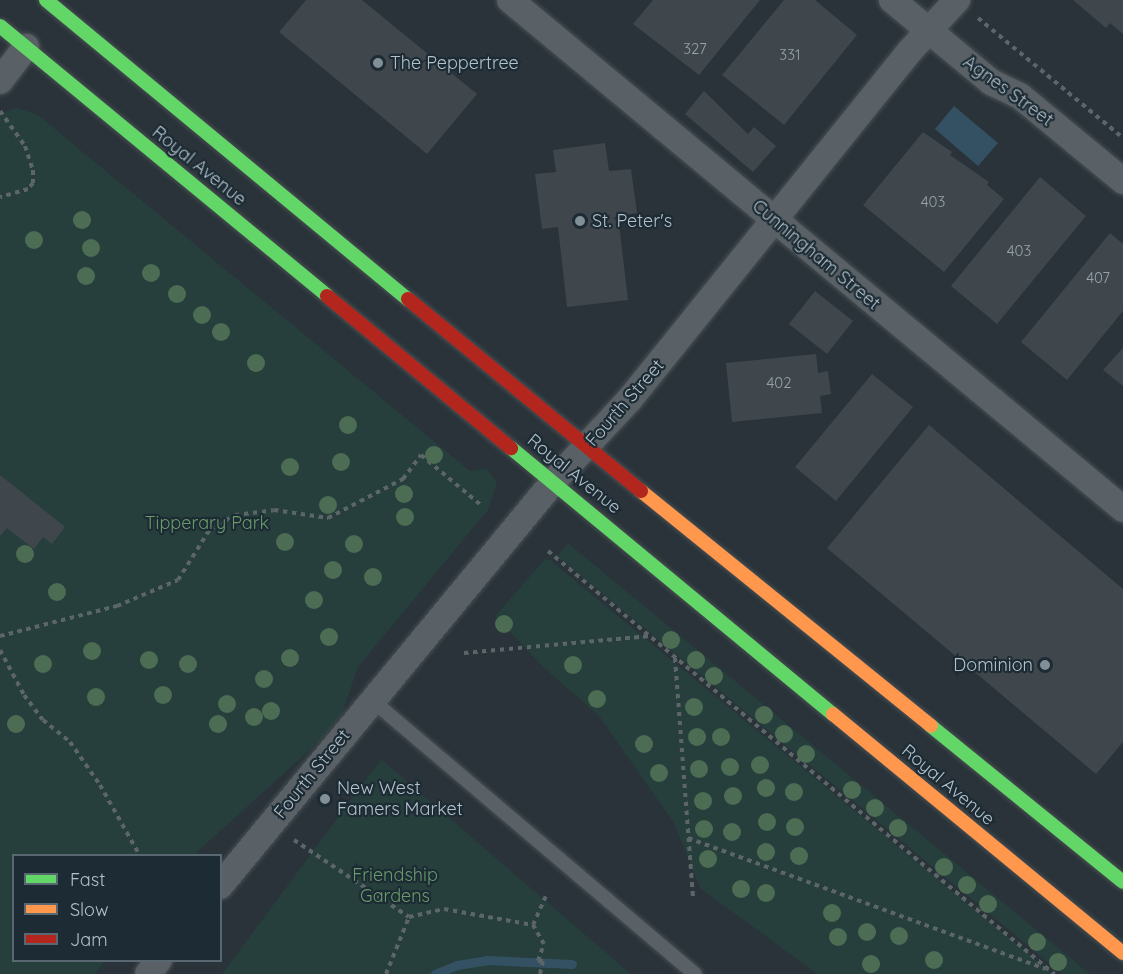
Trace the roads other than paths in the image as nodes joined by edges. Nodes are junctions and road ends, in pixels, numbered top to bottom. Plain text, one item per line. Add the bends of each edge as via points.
1 (510, 0) edge
2 (892, 0) edge
3 (52, 3) edge
4 (964, 6) edge
5 (0, 26) edge
6 (928, 30) junction
7 (26, 47) junction
8 (0, 81) edge
9 (1123, 181) edge
10 (774, 220) junction
11 (587, 447) junction
12 (555, 481) junction
13 (1123, 509) edge
14 (373, 701) junction
15 (1123, 882) edge
16 (222, 884) edge
17 (1123, 953) edge
18 (157, 962) edge
19 (692, 973) edge
20 (148, 974) edge

1 - 10 street, Cunningham Street
2 - 6 street, Agnes Street
3 - 11 main road, Royal Avenue
4 - 6 street, Fourth Street
5 - 7 main road, Royal Avenue
6 - 9 street, Agnes Street via 991,82 1020,96
6 - 10 street, Fourth Street
7 - 8 street
7 - 12 main road, Royal Avenue
10 - 11 street, Fourth Street
10 - 13 street, Cunningham Street
11 - 12 street, Fourth Street
11 - 15 main road, Royal Avenue
12 - 14 street, Fourth Street
12 - 17 main road, Royal Avenue
14 - 16 street, Fourth Street
14 - 19 lane
18 - 20 street

